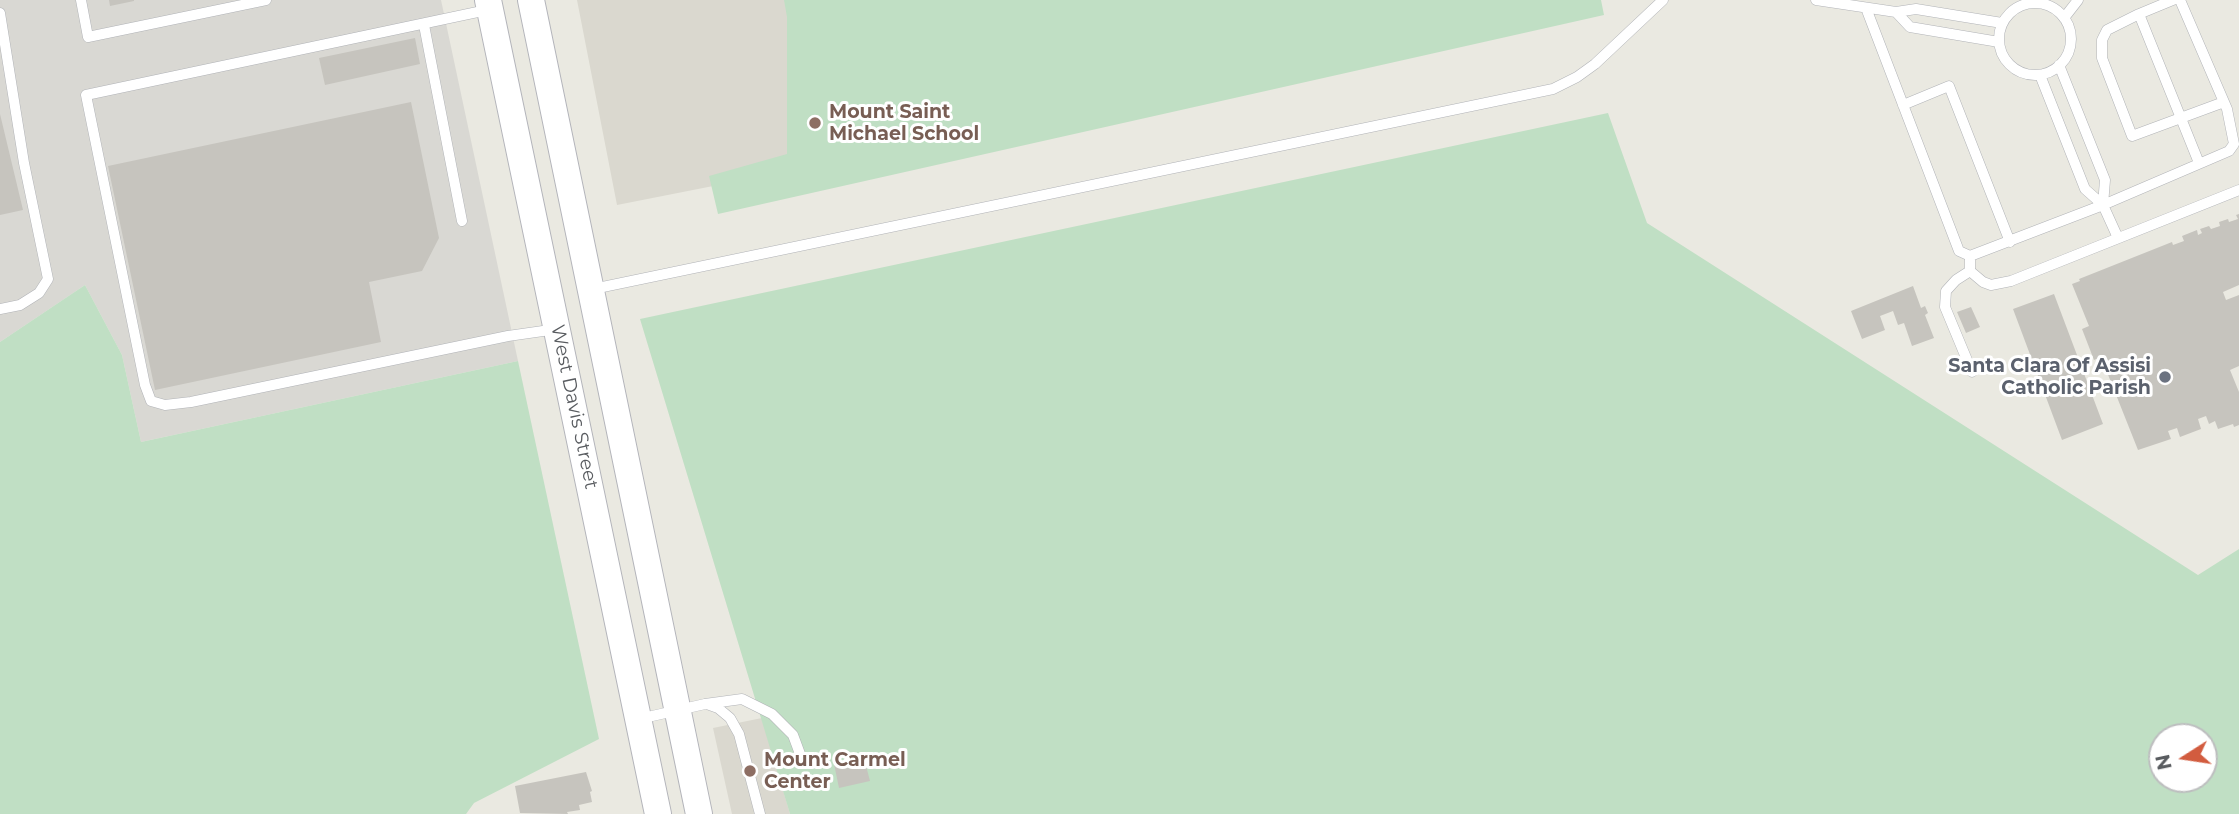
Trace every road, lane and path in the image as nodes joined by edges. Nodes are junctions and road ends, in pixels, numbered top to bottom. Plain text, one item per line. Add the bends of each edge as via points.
1 (81, 0) edge
2 (266, 0) edge
3 (531, 0) edge
4 (1663, 0) edge
5 (1816, 0) edge
6 (2078, 0) edge
7 (2173, 0) edge
8 (2180, 0) edge
9 (2047, 2) edge
10 (489, 5) edge
11 (1866, 8) junction
12 (1895, 12) junction
13 (0, 13) edge
14 (2139, 14) junction
15 (2064, 18) junction
16 (2002, 23) junction
17 (424, 25) junction
18 (1999, 42) junction
19 (2059, 65) junction
20 (2040, 75) junction
21 (2224, 102) junction
22 (1903, 105) junction
23 (2180, 118) junction
24 (2237, 149) edge
25 (2199, 163) junction
26 (2239, 190) edge
27 (2103, 205) junction
28 (462, 221) dead end
29 (2118, 238) junction
30 (2010, 242) junction
31 (1970, 256) junction
32 (1970, 271) junction
33 (592, 289) junction
34 (0, 309) edge
35 (557, 328) junction
36 (1972, 372) dead end
37 (705, 704) junction
38 (678, 709) junction
39 (639, 719) junction
40 (803, 762) dead end
41 (659, 814) edge
42 (699, 814) edge
43 (760, 814) edge

1 - 2 lane via 88,37
3 - 33 main road
4 - 33 lane via 1595,64 1553,89
5 - 11 lane
6 - 15 lane
7 - 14 lane
8 - 21 lane
9 - 15 lane
9 - 16 lane via 2017,7
10 - 17 lane
10 - 35 main road, West Davis Street
11 - 12 lane
11 - 22 lane
12 - 16 lane via 1916,9
12 - 18 lane via 1910,27
13 - 34 lane via 48,279 39,293 20,305
14 - 23 lane
14 - 23 lane via 2107,30 2102,40 2102,58 2132,136
15 - 19 lane via 2071,35 2070,49
16 - 18 lane
17 - 28 lane
17 - 35 lane via 86,95 151,401 165,405 191,402
18 - 20 lane via 2013,68
19 - 20 lane
19 - 27 lane via 2105,180
20 - 27 lane via 2085,189
21 - 23 lane
21 - 24 lane
22 - 30 lane via 1950,86
22 - 31 lane via 1959,251
23 - 25 lane
24 - 25 lane
25 - 27 lane
26 - 29 lane
27 - 29 lane
27 - 30 lane
29 - 32 lane via 2011,281 1991,285
30 - 31 lane
31 - 32 lane
32 - 36 lane via 1946,291 1945,307
33 - 38 main road
35 - 39 main road, West Davis Street
37 - 38 lane
37 - 40 lane via 743,699 772,714 793,735
37 - 43 lane via 718,708 740,733
38 - 39 lane
38 - 42 main road
39 - 41 main road, West Davis Street

